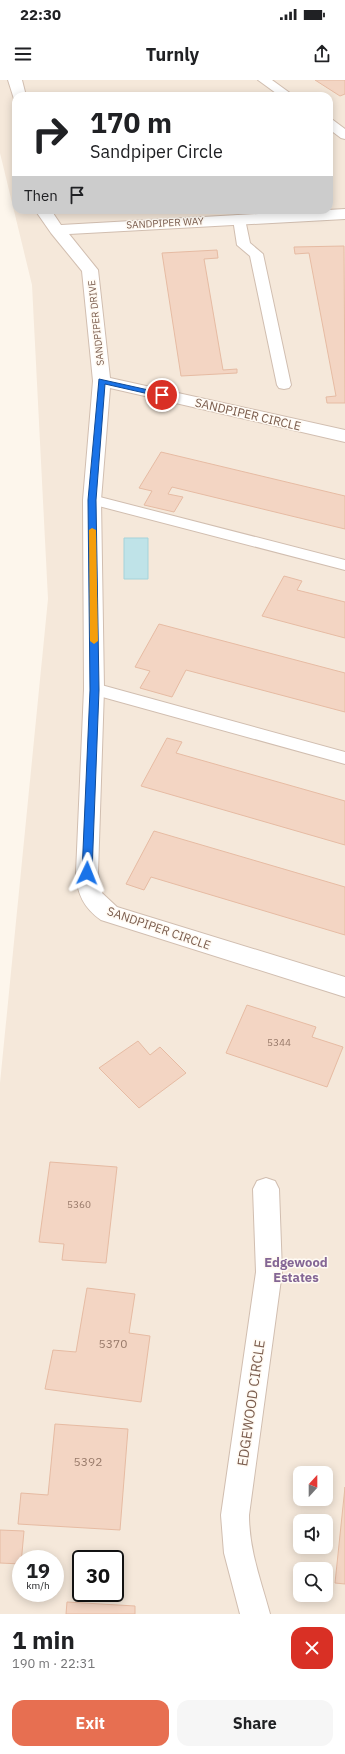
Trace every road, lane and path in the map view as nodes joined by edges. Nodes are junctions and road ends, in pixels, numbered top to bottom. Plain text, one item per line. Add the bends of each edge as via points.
1 (15, 80) edge
2 (264, 80) edge
3 (17, 92) edge
4 (282, 92) edge
5 (333, 126) edge
6 (345, 134) edge
7 (46, 214) edge
8 (345, 214) edge
9 (239, 219) junction
10 (57, 230) junction
11 (102, 381) junction
12 (284, 386) dead end
13 (345, 436) edge
14 (92, 500) junction
15 (345, 565) edge
16 (94, 690) junction
17 (345, 758) edge
18 (345, 987) edge
19 (266, 1189) dead end
20 (255, 1614) edge

1 - 3 street
2 - 4 lane
5 - 6 lane
7 - 10 street, SANDPIPER DRIVE
8 - 9 street, SANDPIPER WAY
9 - 10 street, SANDPIPER WAY
9 - 12 lane via 244,244 256,254
10 - 11 street, SANDPIPER DRIVE via 90,270
11 - 13 street, SANDPIPER CIRCLE
11 - 14 street, SANDPIPER CIRCLE
14 - 15 lane
14 - 16 street, SANDPIPER CIRCLE
16 - 17 lane
16 - 18 street, SANDPIPER CIRCLE via 87,873 90,896 97,906 109,914
19 - 20 street, EDGEWOOD CIRCLE via 269,1272 234,1532 240,1565

